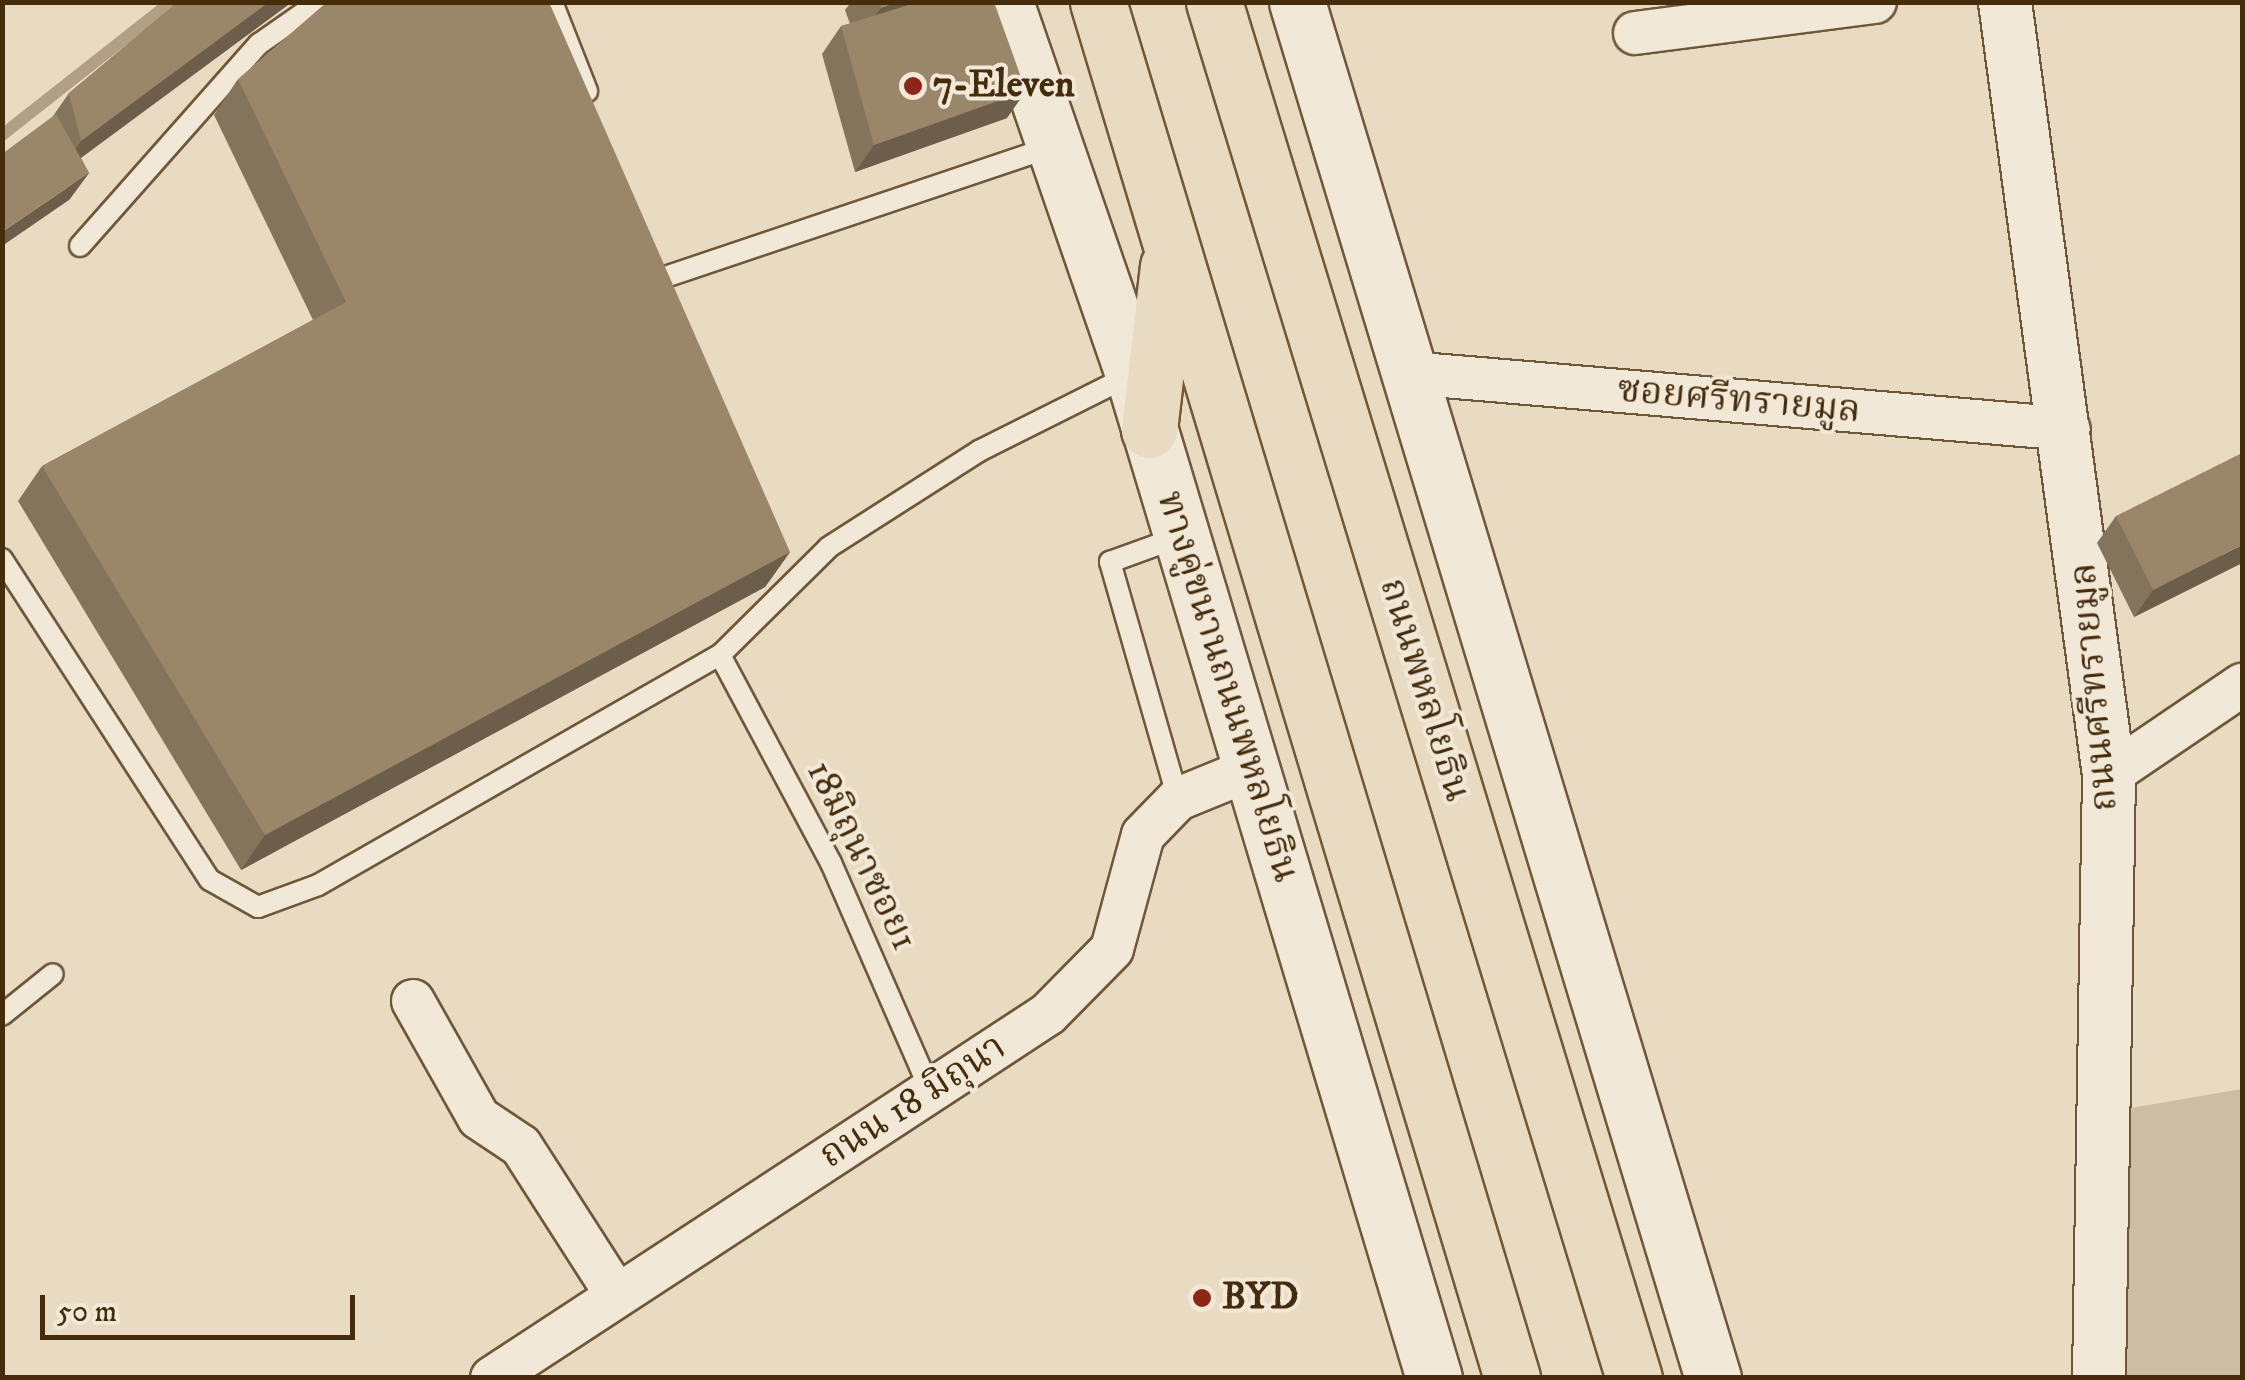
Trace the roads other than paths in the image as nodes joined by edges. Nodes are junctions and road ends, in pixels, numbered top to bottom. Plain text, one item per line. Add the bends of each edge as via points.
1 (319, 2) edge
2 (552, 2) edge
3 (1004, 2) edge
4 (1098, 2) edge
5 (1214, 2) edge
6 (1297, 2) edge
7 (1875, 2) edge
8 (2005, 2) edge
9 (1635, 33) dead end
10 (596, 112) edge
11 (1054, 146) junction
12 (1171, 244) junction
13 (80, 246) dead end
14 (662, 277) edge
15 (1408, 372) junction
16 (1133, 374) junction
17 (1149, 430) junction
18 (2068, 430) junction
19 (1179, 537) junction
20 (2, 559) edge
21 (720, 654) junction
22 (2240, 693) edge
23 (1254, 768) junction
24 (2110, 775) junction
25 (1178, 799) junction
26 (52, 974) dead end
27 (413, 1001) dead end
28 (2, 1015) edge
29 (932, 1092) junction
30 (616, 1294) junction
31 (492, 1378) edge
32 (1434, 1378) edge
33 (1512, 1378) edge
34 (1634, 1378) edge
35 (1713, 1378) edge
36 (2099, 1378) edge

1 - 13 lane via 259,44
2 - 10 lane
3 - 11 main road, ทางคู่ขนานถนนพหลโยธิน
4 - 12 main road
5 - 34 main road, ถนนพหลโยธิน
6 - 15 main road
7 - 9 street
8 - 18 street, ถนนศรีทรายมูล
11 - 14 lane
11 - 16 main road, ทางคู่ขนานถนนพหลโยธิน
12 - 17 main road
12 - 33 main road
15 - 18 street, ซอยศรีทรายมูล
15 - 35 main road
16 - 17 main road, ทางคู่ขนานถนนพหลโยธิน
16 - 21 lane via 979,451 781,576
17 - 19 main road, ทางคู่ขนานถนนพหลโยธิน
18 - 24 street, ถนนศรีทรายมูล
19 - 23 main road, ทางคู่ขนานถนนพหลโยธิน
19 - 25 lane via 1110,562
20 - 21 lane via 210,880 258,907 318,886
21 - 29 lane, 18มิถุนาซอย1 via 831,863
22 - 24 street
23 - 25 street, ถนน 18 มิถุนา
23 - 32 main road, ทางคู่ขนานถนนพหลโยธิน
24 - 36 street, ถนนศรีทรายมูล
25 - 29 street, ถนน 18 มิถุนา via 1143,835 1112,949 1048,1014
26 - 28 lane
27 - 30 street via 480,1118 520,1146
29 - 30 street, ถนน 18 มิถุนา
30 - 31 street, ถนน 18 มิถุนา

